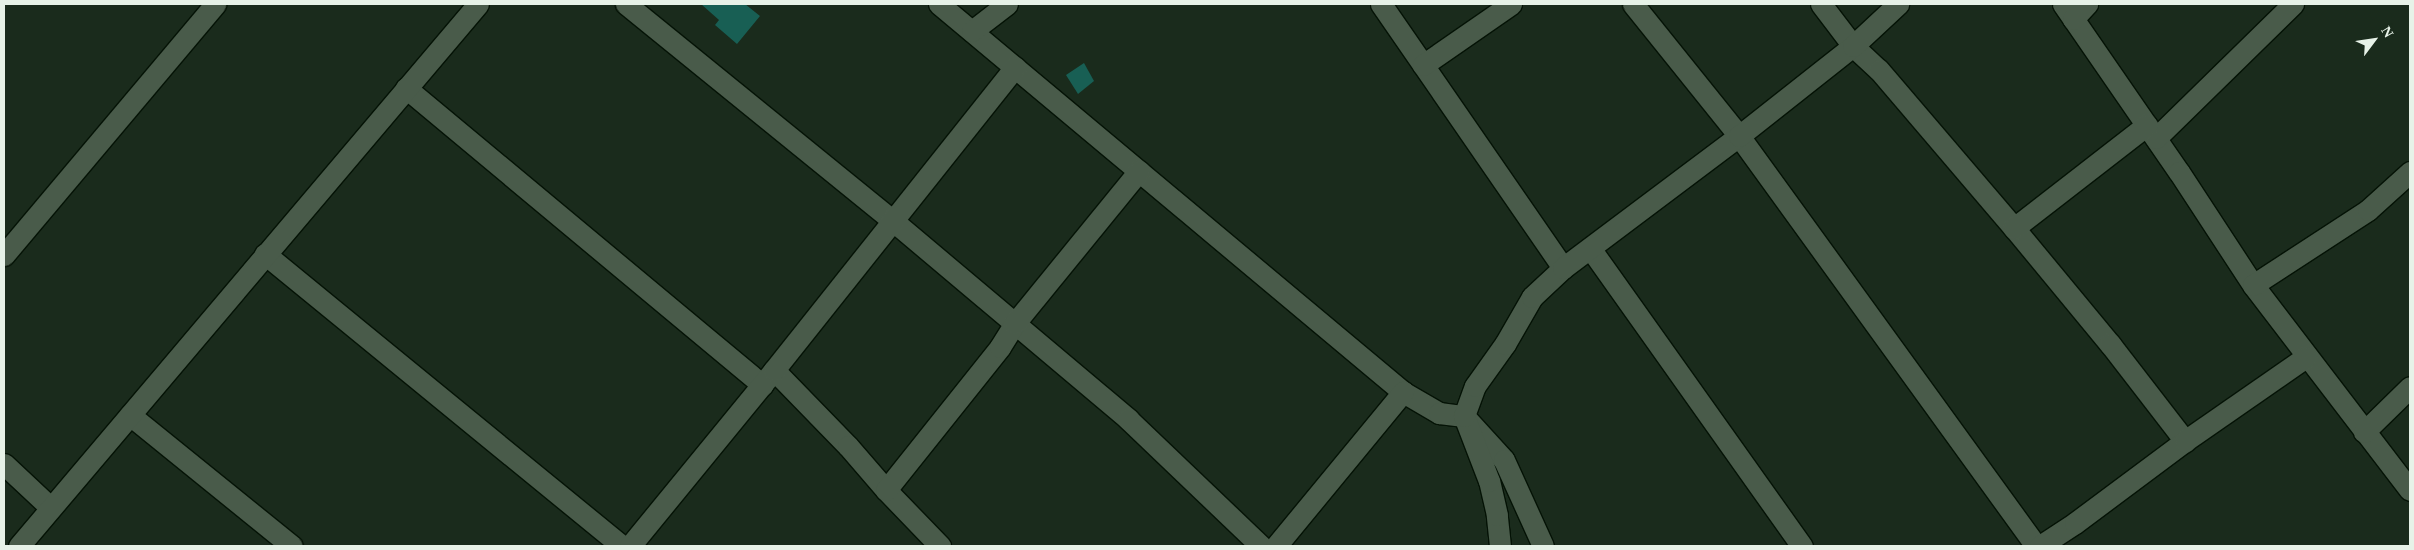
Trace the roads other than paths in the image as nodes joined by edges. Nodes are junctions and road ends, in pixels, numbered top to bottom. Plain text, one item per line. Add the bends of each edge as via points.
1 (215, 4) edge
2 (478, 4) edge
3 (626, 4) edge
4 (939, 4) edge
5 (1007, 4) edge
6 (1381, 4) edge
7 (1511, 4) edge
8 (1633, 4) edge
9 (1821, 4) edge
10 (1898, 4) edge
11 (2293, 4) edge
12 (2074, 9) edge
13 (972, 31) junction
14 (1853, 46) junction
15 (1423, 65) junction
16 (1015, 66) junction
17 (406, 88) junction
18 (2151, 132) junction
19 (1739, 136) junction
20 (1139, 171) junction
21 (2410, 172) edge
22 (892, 220) junction
23 (2014, 228) junction
24 (1590, 248) junction
25 (266, 254) junction
26 (4, 255) edge
27 (1564, 268) junction
28 (2253, 285) junction
29 (1015, 323) junction
30 (2306, 357) junction
31 (768, 377) junction
32 (2410, 387) edge
33 (1402, 392) junction
34 (130, 415) junction
35 (1464, 416) junction
36 (2364, 432) junction
37 (2185, 441) junction
38 (4, 464) edge
39 (886, 490) junction
40 (2410, 490) edge
41 (51, 508) junction
42 (19, 546) edge
43 (292, 546) edge
44 (622, 546) edge
45 (630, 546) edge
46 (940, 546) edge
47 (1261, 546) edge
48 (1276, 546) edge
49 (1500, 546) edge
50 (1543, 546) edge
51 (1802, 546) edge
52 (2036, 546) edge
53 (2040, 546) edge

1 - 26 street
2 - 17 street
3 - 22 street
4 - 13 street
5 - 13 street
6 - 15 street
7 - 15 street
8 - 19 street
9 - 14 street
10 - 14 street
11 - 18 street
12 - 18 street
13 - 16 street
14 - 19 street
14 - 23 street via 1879,70
15 - 27 street
16 - 20 street
16 - 22 street
17 - 25 street
17 - 31 street
18 - 23 street
18 - 28 street
19 - 24 street
19 - 52 street
20 - 29 street
20 - 33 street
21 - 28 street via 2368,210
22 - 29 street
22 - 31 street
23 - 37 street
24 - 27 street
24 - 51 street
25 - 34 street
25 - 44 street
27 - 35 street via 1532,297 1505,344 1475,386
28 - 30 street
29 - 39 street via 1000,347
29 - 47 street via 1128,419
30 - 36 street
30 - 37 street
31 - 39 street via 848,446
31 - 45 street
32 - 36 street
33 - 35 street via 1439,413
33 - 48 street
34 - 41 street
34 - 43 street
35 - 49 street via 1488,481 1497,515
35 - 50 street via 1504,460
36 - 40 street
37 - 53 street via 2075,524
38 - 41 street
39 - 46 street
41 - 42 street

